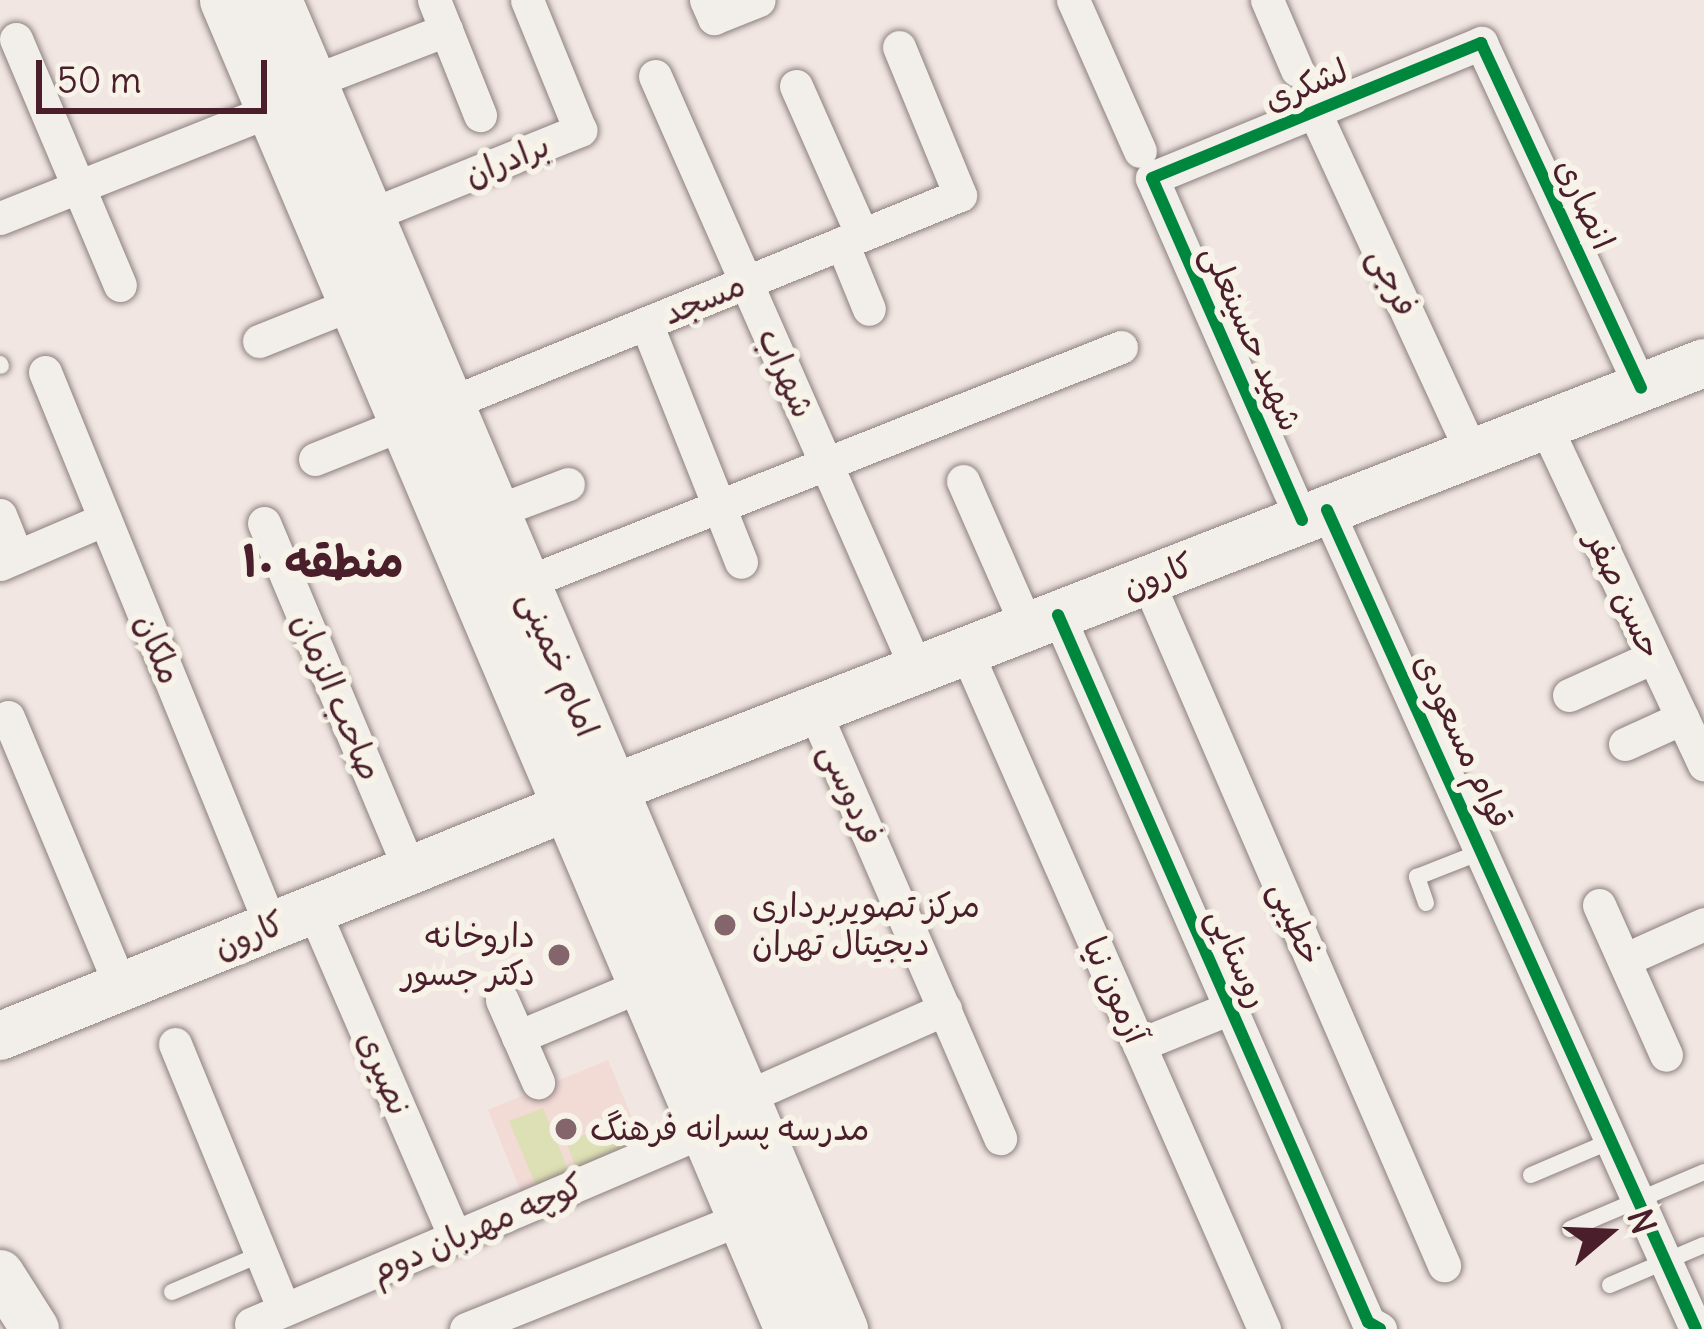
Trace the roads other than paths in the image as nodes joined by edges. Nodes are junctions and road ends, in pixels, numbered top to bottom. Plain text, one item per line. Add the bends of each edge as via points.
1 (225, 0) edge
2 (276, 0) edge
3 (527, 0) edge
4 (706, 0) edge
5 (759, 0) edge
6 (1073, 0) edge
7 (1267, 0) edge
8 (440, 15) edge
9 (16, 39) dead end
10 (1481, 44) joint
11 (898, 46) dead end
12 (1298, 70) dead end
13 (655, 76) dead end
14 (796, 86) dead end
15 (292, 96) junction
16 (1314, 111) junction
17 (480, 115) dead end
18 (1146, 164) junction
19 (81, 185) junction
20 (370, 215) junction
21 (0, 218) edge
22 (852, 239) junction
23 (746, 282) junction
24 (120, 285) dead end
25 (354, 303) junction
26 (869, 309) dead end
27 (646, 323) junction
28 (259, 340) dead end
29 (1121, 347) dead end
30 (1704, 363) edge
31 (45, 372) dead end
32 (1641, 388) junction
33 (426, 413) junction
34 (1545, 425) junction
35 (1472, 453) junction
36 (315, 460) dead end
37 (826, 464) junction
38 (962, 481) dead end
39 (568, 484) dead end
40 (719, 506) junction
41 (494, 512) junction
42 (0, 515) edge
43 (1315, 515) junction
44 (105, 519) junction
45 (264, 524) dead end
46 (9, 561) edge
47 (741, 562) dead end
48 (1147, 580) junction
49 (525, 583) junction
50 (1042, 621) junction
51 (965, 651) junction
52 (1653, 657) junction
53 (917, 670) junction
54 (1569, 695) dead end
55 (814, 710) junction
56 (8, 717) dead end
57 (1682, 718) junction
58 (1625, 744) dead end
59 (1704, 765) edge
60 (612, 789) junction
61 (565, 808) junction
62 (1483, 850) junction
63 (410, 870) junction
64 (1426, 903) dead end
65 (1599, 905) dead end
66 (292, 918) junction
67 (1704, 924) edge
68 (1624, 961) junction
69 (642, 985) junction
70 (121, 987) junction
71 (502, 1000) dead end
72 (1230, 1008) junction
73 (944, 1010) junction
74 (0, 1036) edge
75 (518, 1037) junction
76 (176, 1044) dead end
77 (1139, 1045) junction
78 (1666, 1055) dead end
79 (538, 1082) dead end
80 (744, 1098) junction
81 (703, 1131) junction
82 (1000, 1138) dead end
83 (1613, 1140) junction
84 (1704, 1172) edge
85 (1531, 1175) dead end
86 (1639, 1198) junction
87 (740, 1219) junction
88 (1570, 1229) dead end
89 (454, 1237) junction
90 (1704, 1245) edge
91 (261, 1253) junction
92 (1666, 1261) junction
93 (1444, 1265) dead end
94 (0, 1274) edge
95 (1610, 1286) dead end
96 (172, 1292) dead end
97 (284, 1310) junction
98 (251, 1324) dead end
99 (1374, 1325) edge
100 (786, 1328) edge
101 (35, 1329) edge
102 (466, 1329) edge
103 (842, 1329) edge
104 (1264, 1329) edge
105 (1696, 1329) edge

1 - 15 main road, امام خمینی
2 - 15 main road, امام خمینی
3 - 20 street, برادران via 580,130
4 - 5 street via 715,18
6 - 18 street, شهید حسینعلی
7 - 12 street
8 - 15 street
8 - 17 street
9 - 19 street
10 - 16 street, لشکری
10 - 32 street, انصاری
11 - 22 street, مسجد via 960,195
13 - 23 street, شهراب
14 - 22 street
15 - 19 street
15 - 20 main road, امام خمینی
15 - 25 main road, امام خمینی
16 - 18 street, لشکری
16 - 35 street, فرجی
18 - 43 street, شهید حسینعلی
19 - 21 street
19 - 24 street
20 - 33 main road, امام خمینی
22 - 23 street, مسجد
22 - 26 street
23 - 27 street, مسجد
23 - 37 street, شهراب
25 - 28 street
25 - 33 main road, امام خمینی
27 - 33 street, مسجد
27 - 40 street
29 - 37 street
30 - 32 main road, کارون
31 - 44 street, ملکان
32 - 34 main road, کارون
33 - 36 street, مسجد
33 - 41 main road, امام خمینی
33 - 61 main road, امام خمینی
34 - 35 main road, کارون
34 - 52 street, حسن صفر
35 - 43 main road, کارون
37 - 40 street
37 - 53 street, شهراب
38 - 50 street, روستایی
39 - 41 street
40 - 47 street
40 - 49 street
41 - 49 main road, امام خمینی
42 - 46 street
43 - 48 main road, کارون
43 - 62 street, قوام مسعودی
44 - 46 street
44 - 66 street, ملکان
45 - 63 street, صاحب الزمان
48 - 50 main road, کارون
48 - 93 street, خطیبی
49 - 60 main road, امام خمینی
50 - 51 main road, کارون
50 - 72 street, روستایی
51 - 53 main road, کارون
51 - 77 street, آزمون نیا
52 - 54 street
52 - 57 street, حسن صفر
53 - 55 main road, کارون
55 - 60 main road, کارون
55 - 73 street, فردوسی
56 - 70 street
57 - 58 street
57 - 59 street, حسن صفر
60 - 61 main road, کارون
60 - 80 main road, امام خمینی
61 - 63 main road, کارون
61 - 69 main road, امام خمینی
62 - 64 lane via 1417,877
62 - 83 street, قوام مسعودی
63 - 66 main road, کارون
65 - 68 street
66 - 70 main road, کارون
66 - 89 street, نصیری
67 - 68 street
68 - 78 street
69 - 75 street
69 - 81 main road, امام خمینی
70 - 74 main road, کارون
71 - 75 street
72 - 77 street
72 - 99 street, روستایی
73 - 80 street
73 - 82 street, فردوسی
75 - 79 street
76 - 91 street
77 - 104 street, آزمون نیا
80 - 103 main road, امام خمینی
81 - 87 main road, امام خمینی
81 - 89 street, کوچه مهربان دوم
83 - 85 lane
83 - 86 street, قوام مسعودی
84 - 86 lane
86 - 88 lane
86 - 92 street, قوام مسعودی
87 - 100 main road, امام خمینی
87 - 102 street
89 - 97 street, کوچه مهربان دوم
90 - 92 lane
91 - 96 lane
91 - 97 street
92 - 95 lane
92 - 105 street, قوام مسعودی
94 - 101 main road
97 - 98 street, کوچه مهربان دوم

